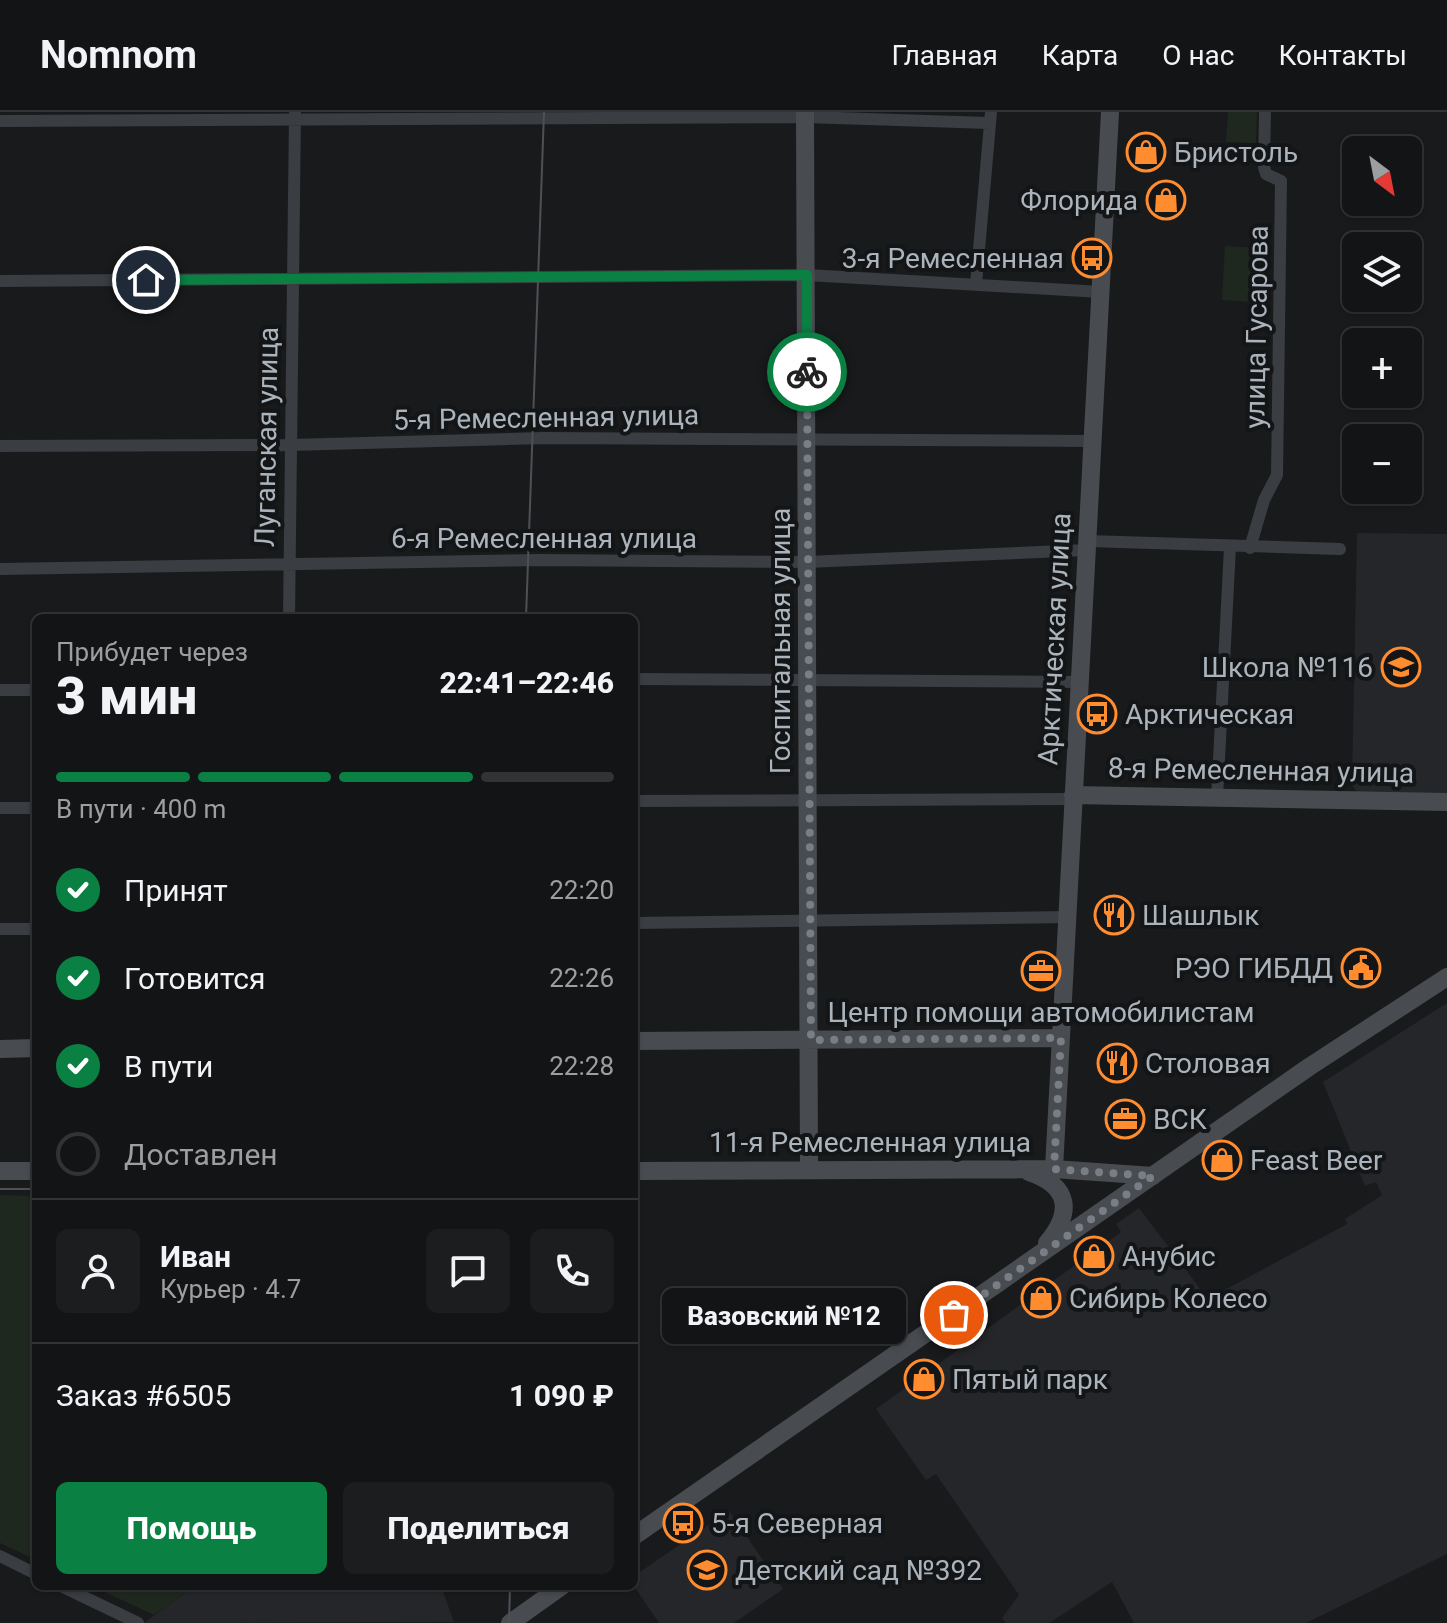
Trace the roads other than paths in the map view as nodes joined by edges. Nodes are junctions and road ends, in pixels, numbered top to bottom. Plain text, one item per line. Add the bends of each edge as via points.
1 (1110, 112) edge
2 (1265, 112) edge
3 (295, 115) edge
4 (806, 115) edge
5 (990, 118) edge
6 (0, 121) edge
7 (807, 275) junction
8 (292, 280) junction
9 (0, 281) edge
10 (976, 284) junction
11 (1101, 292) junction
12 (807, 439) junction
13 (1093, 441) junction
14 (291, 445) junction
15 (0, 446) edge
16 (1088, 545) junction
17 (1230, 547) junction
18 (1250, 548) junction
19 (1340, 549) dead end
20 (807, 562) junction
21 (289, 563) junction
22 (0, 569) edge
23 (289, 614) edge
24 (638, 679) edge
25 (809, 680) junction
26 (1080, 682) junction
27 (0, 690) edge
28 (32, 690) edge
29 (1073, 797) junction
30 (1217, 798) junction
31 (809, 800) junction
32 (638, 801) edge
33 (1447, 802) edge
34 (0, 808) edge
35 (32, 808) edge
36 (1067, 917) junction
37 (809, 918) junction
38 (638, 923) edge
39 (0, 929) edge
40 (32, 929) edge
41 (1447, 977) edge
42 (1061, 1038) junction
43 (811, 1040) junction
44 (638, 1041) edge
45 (32, 1048) edge
46 (0, 1049) edge
47 (1019, 1169) junction
48 (1054, 1169) junction
49 (809, 1170) junction
50 (0, 1171) edge
51 (32, 1171) edge
52 (638, 1171) edge
53 (1153, 1176) junction
54 (1032, 1261) junction
55 (638, 1533) edge
56 (0, 1556) edge
57 (32, 1572) edge
58 (69, 1590) edge
59 (556, 1590) edge
60 (536, 1604) junction
61 (138, 1623) edge
62 (510, 1623) edge
63 (525, 1623) edge

1 - 11 main road, Арктическая улица
2 - 18 street, улица Гусарова via 1264,167 1266,174 1281,181 1277,475
3 - 4 street
3 - 6 street
3 - 8 street, Луганская улица
4 - 5 street
4 - 7 main road, Госпитальная улица
5 - 10 street
7 - 8 street
7 - 10 street
7 - 12 main road, Госпитальная улица
8 - 9 street
8 - 14 street, Луганская улица
10 - 11 street
11 - 13 main road, Арктическая улица
12 - 13 street, 5-я Ремесленная улица
12 - 14 street, 5-я Ремесленная улица via 543,438
12 - 20 main road, Госпитальная улица
13 - 16 main road, Арктическая улица
14 - 15 street, 5-я Ремесленная улица
14 - 21 street, Луганская улица
16 - 17 street, 6-я Ремесленная улица
16 - 20 street, 6-я Ремесленная улица
16 - 26 main road, Арктическая улица
17 - 18 street, 6-я Ремесленная улица
17 - 30 street
18 - 19 street, 6-я Ремесленная улица
20 - 21 street, 6-я Ремесленная улица
20 - 25 main road, Госпитальная улица
21 - 22 street, 6-я Ремесленная улица
21 - 23 street, Луганская улица
24 - 25 street
25 - 26 street
25 - 31 main road, Госпитальная улица
26 - 29 main road, Арктическая улица
27 - 28 street
29 - 30 main road, 8-я Ремесленная улица
29 - 31 street, 8-я Ремесленная улица
29 - 36 main road, Арктическая улица
30 - 33 main road, 8-я Ремесленная улица
31 - 32 street, 8-я Ремесленная улица
31 - 37 main road, Госпитальная улица
34 - 35 street
36 - 37 street
36 - 42 main road, Арктическая улица
37 - 38 street
37 - 43 main road, Госпитальная улица
39 - 40 street
41 - 53 main road
42 - 43 main road
42 - 48 main road, Арктическая улица
43 - 44 main road
43 - 49 main road, Госпитальная улица
45 - 46 main road
47 - 48 main road, 11-я Ремесленная улица
47 - 49 main road, 11-я Ремесленная улица
47 - 54 main road via 1046,1179 1064,1202 1062,1223
48 - 53 main road, 11-я Ремесленная улица
49 - 52 main road, 11-я Ремесленная улица
50 - 51 main road
53 - 54 main road
54 - 55 main road
56 - 57 street
58 - 61 street
59 - 60 main road
60 - 62 main road
60 - 63 main road

